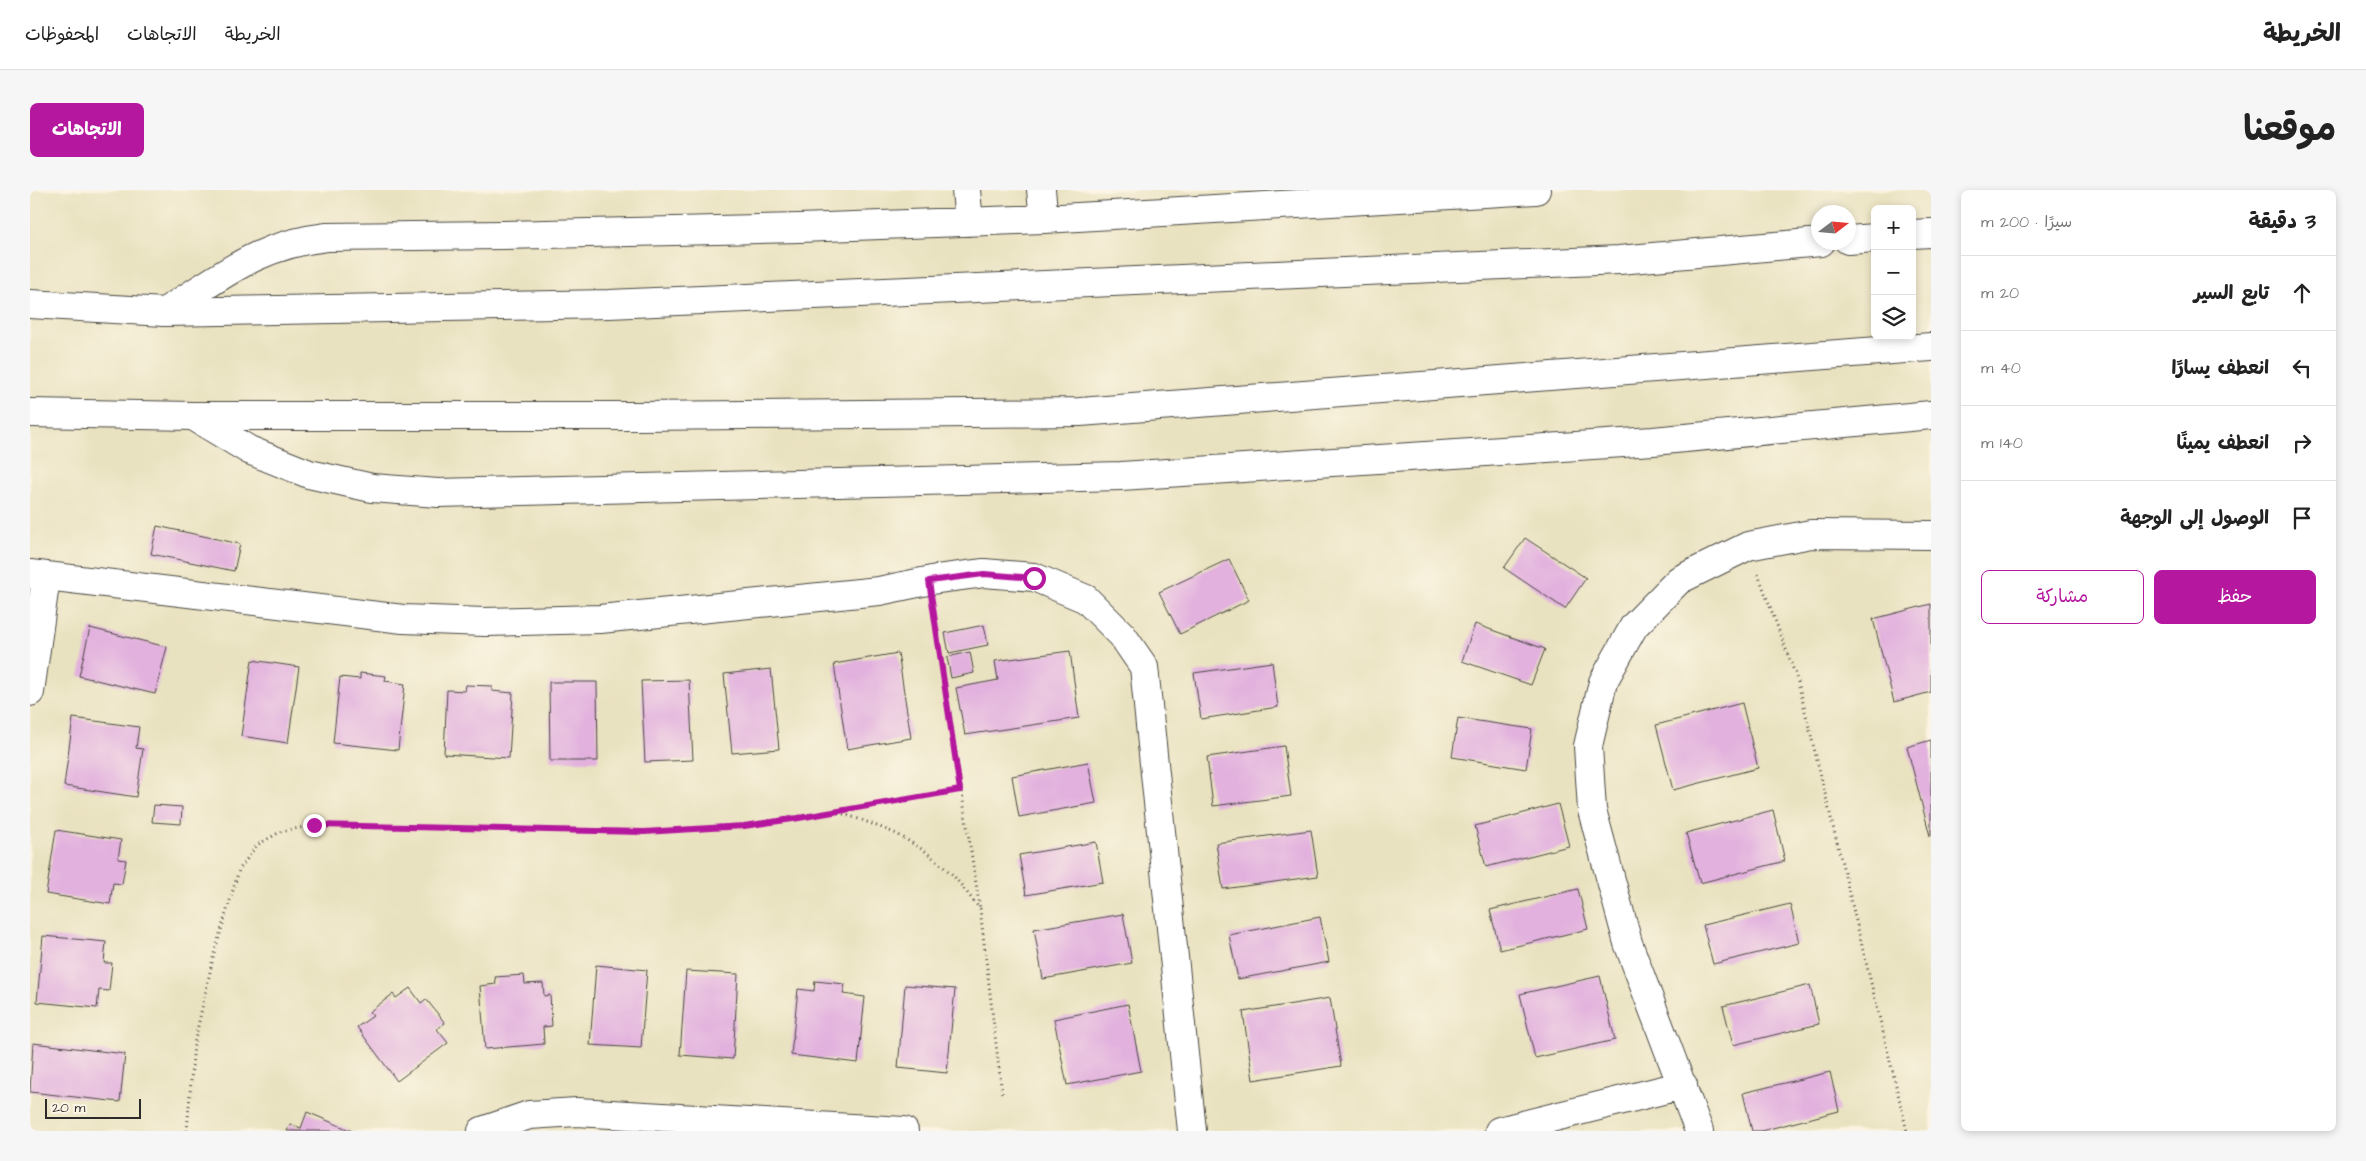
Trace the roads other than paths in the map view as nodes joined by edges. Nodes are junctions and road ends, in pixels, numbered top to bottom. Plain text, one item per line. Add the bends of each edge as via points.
1 (966, 190) edge
2 (1041, 190) edge
3 (1536, 190) edge
4 (1044, 219) junction
5 (969, 222) junction
6 (1931, 233) edge
7 (1916, 234) edge
8 (1871, 238) edge
9 (1856, 239) edge
10 (1811, 243) edge
11 (30, 304) edge
12 (164, 312) junction
13 (1931, 347) edge
14 (30, 413) edge
15 (1931, 415) edge
16 (193, 416) junction
17 (1931, 535) edge
18 (38, 576) edge
19 (30, 692) edge
20 (1683, 1085) junction
21 (826, 1128) edge
22 (482, 1131) edge
23 (904, 1131) edge
24 (1192, 1131) edge
25 (1499, 1131) edge
26 (1699, 1131) edge

1 - 5 street
2 - 4 street
3 - 4 street
4 - 5 street
5 - 12 street via 563,234 327,237 304,240 253,256
6 - 7 street
8 - 9 street
10 - 12 street via 1619,260 1054,286 609,304
11 - 12 street
13 - 16 street via 1080,412
14 - 16 street
15 - 16 street via 1653,441 1121,476 438,493 372,488 309,474 249,450
17 - 20 street via 1811,534 1748,546 1679,580 1634,626 1603,682 1588,746 1592,810 1628,943
18 - 19 street
18 - 24 street via 403,619 485,622 600,619 879,591 984,574 1034,578 1086,599 1122,635 1144,667
20 - 25 street
20 - 26 street
21 - 22 street via 576,1112 529,1115
21 - 23 street

